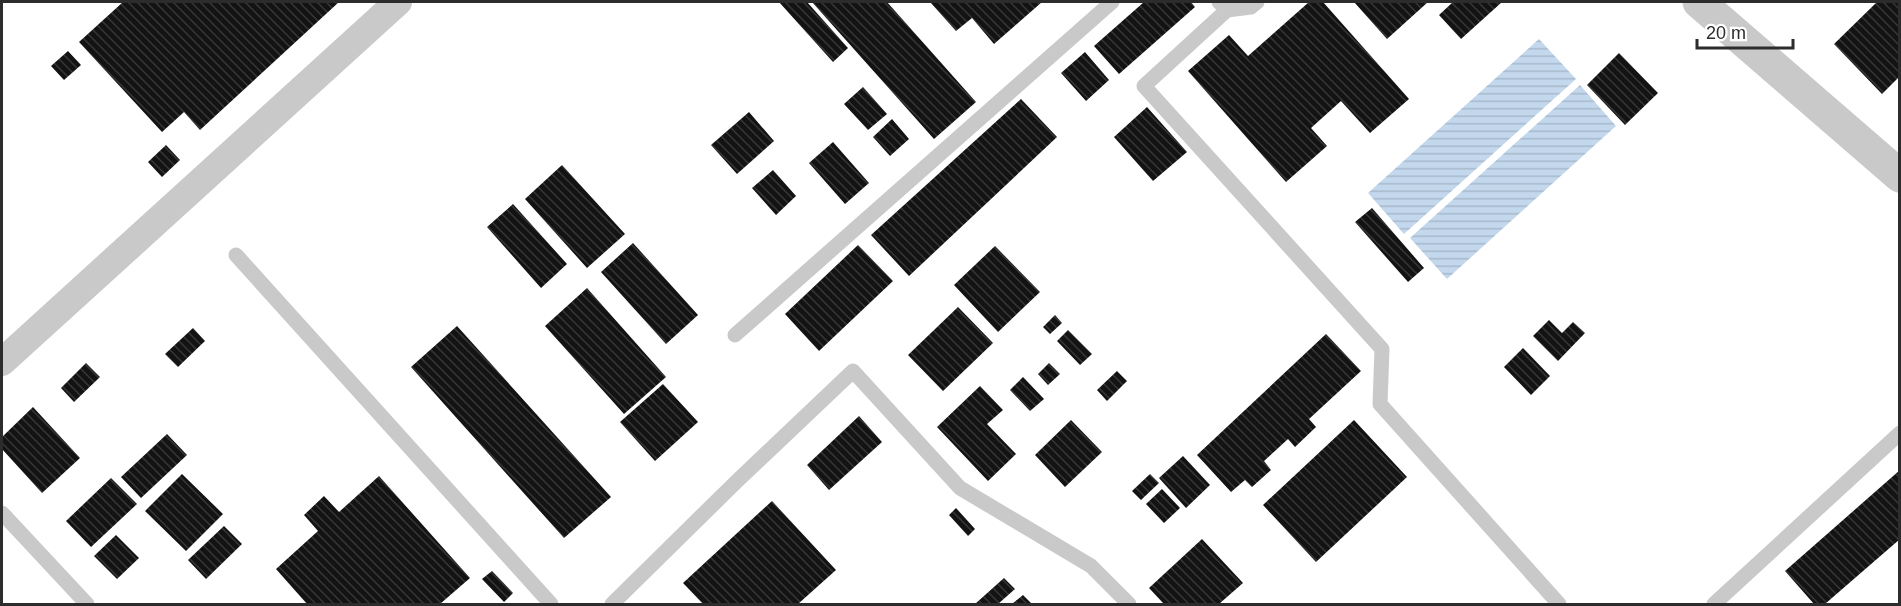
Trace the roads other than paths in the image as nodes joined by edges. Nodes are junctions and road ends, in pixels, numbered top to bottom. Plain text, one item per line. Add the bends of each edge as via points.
1 (398, 2) edge
2 (1112, 2) edge
3 (1257, 2) edge
4 (1699, 2) edge
5 (1223, 6) edge
6 (1899, 176) edge
7 (236, 255) dead end
8 (735, 334) dead end
9 (2, 362) edge
10 (1899, 433) edge
11 (2, 513) edge
12 (87, 604) edge
13 (551, 604) edge
14 (612, 604) edge
15 (1129, 604) edge
16 (1559, 604) edge
17 (1714, 604) edge

1 - 9 street
2 - 8 lane
3 - 5 lane via 1251,7
4 - 6 street
5 - 16 lane via 1144,86 1382,349 1380,404
7 - 13 lane
10 - 17 lane
11 - 12 lane
14 - 15 lane via 853,371 960,488 1091,566

